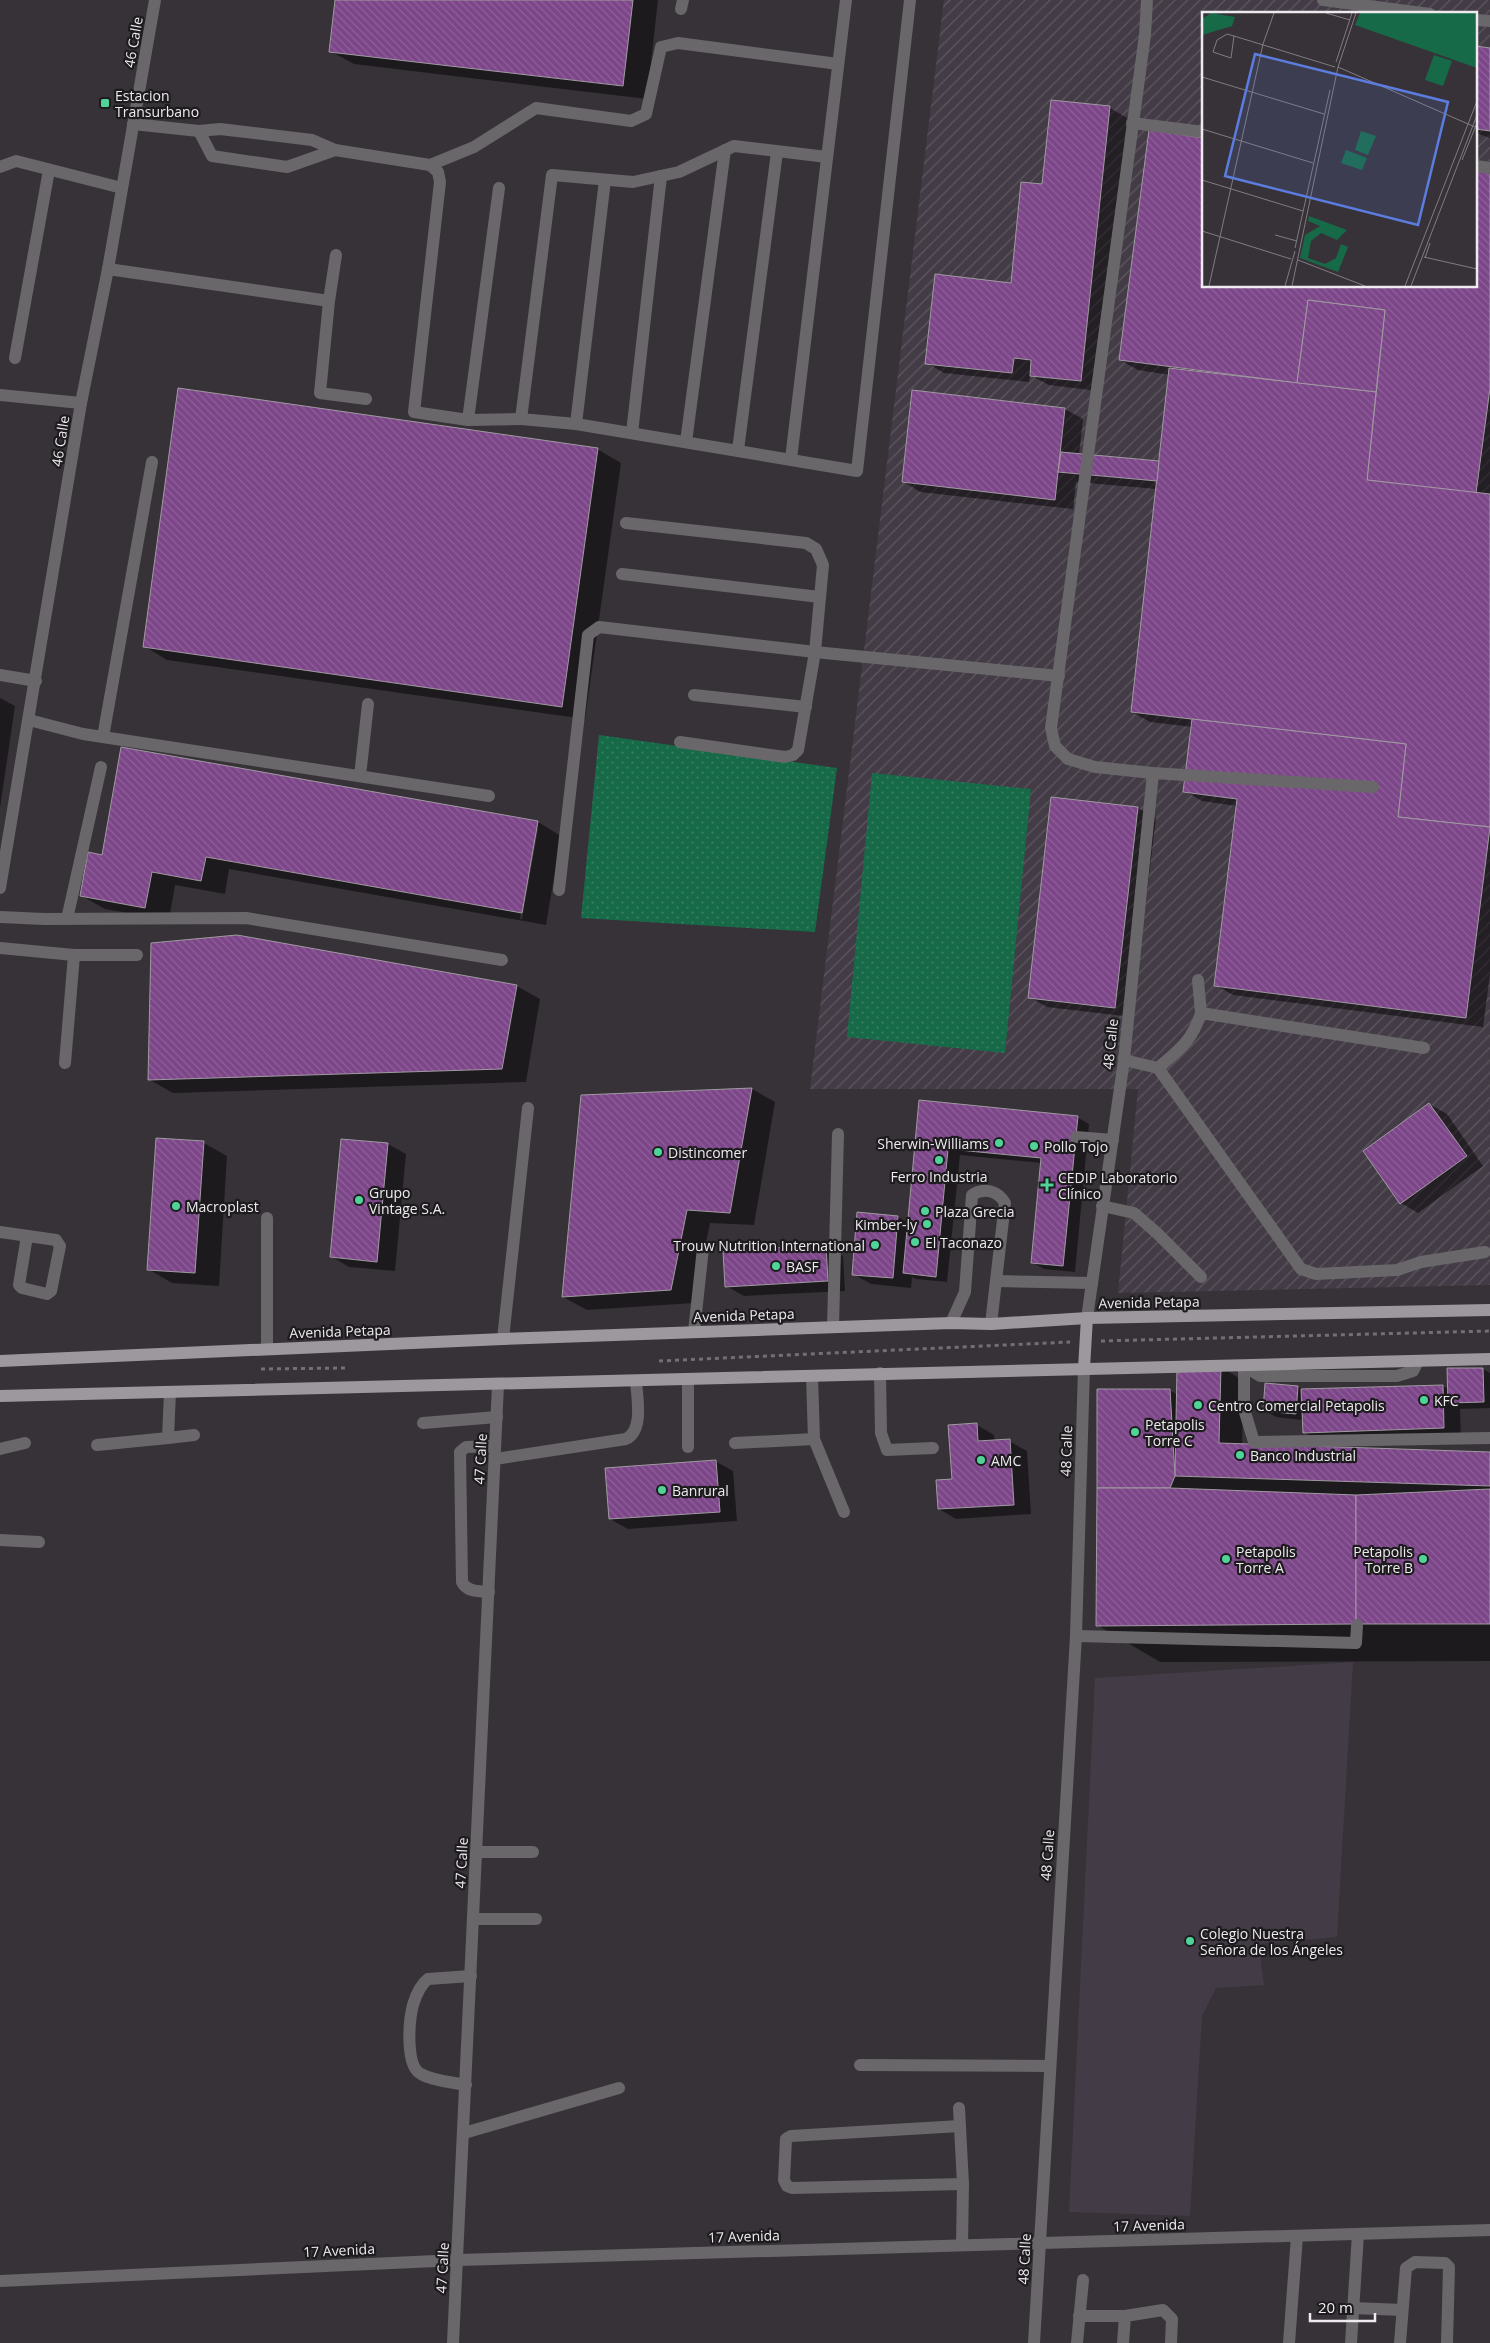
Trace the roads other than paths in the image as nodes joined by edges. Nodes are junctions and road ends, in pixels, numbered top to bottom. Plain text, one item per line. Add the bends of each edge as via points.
1 (155, 0) edge
2 (846, 0) edge
3 (910, 0) edge
4 (1147, 0) edge
5 (1323, 0) edge
6 (1415, 12) edge
7 (838, 64) junction
8 (1132, 123) junction
9 (134, 124) junction
10 (199, 131) junction
11 (1202, 132) edge
12 (335, 150) junction
13 (725, 150) junction
14 (778, 152) junction
15 (827, 157) junction
16 (430, 165) junction
17 (0, 167) edge
18 (49, 170) junction
19 (661, 176) junction
20 (605, 180) junction
21 (122, 188) junction
22 (498, 188) dead end
23 (336, 255) dead end
24 (108, 268) junction
25 (328, 301) junction
26 (15, 358) dead end
27 (0, 395) edge
28 (366, 399) dead end
29 (82, 403) junction
30 (521, 419) junction
31 (468, 420) junction
32 (576, 424) junction
33 (632, 433) junction
34 (686, 442) junction
35 (738, 450) junction
36 (790, 459) junction
37 (152, 462) dead end
38 (626, 523) dead end
39 (622, 574) dead end
40 (820, 597) junction
41 (816, 652) junction
42 (0, 675) edge
43 (1059, 676) junction
44 (36, 681) junction
45 (694, 695) dead end
46 (368, 704) dead end
47 (806, 707) junction
48 (28, 720) junction
49 (104, 737) junction
50 (680, 742) dead end
51 (100, 767) dead end
52 (1153, 772) junction
53 (360, 776) junction
54 (1373, 787) dead end
55 (489, 796) dead end
56 (4, 835) edge
57 (0, 888) edge
58 (559, 890) dead end
59 (0, 916) edge
60 (67, 919) junction
61 (0, 948) edge
62 (74, 954) junction
63 (137, 955) dead end
64 (502, 960) dead end
65 (1198, 980) dead end
66 (1201, 1013) junction
67 (1424, 1048) dead end
68 (1124, 1060) junction
69 (66, 1063) dead end
70 (1158, 1068) junction
71 (528, 1108) dead end
72 (838, 1134) dead end
73 (1076, 1137) dead end
74 (1113, 1140) junction
75 (1102, 1206) junction
76 (267, 1218) dead end
77 (0, 1232) edge
78 (27, 1236) junction
79 (703, 1248) dead end
80 (1485, 1252) dead end
81 (1200, 1277) dead end
82 (997, 1281) junction
83 (1092, 1283) junction
84 (1490, 1310) edge
85 (1087, 1318) junction
86 (951, 1323) junction
87 (991, 1324) junction
88 (833, 1327) junction
89 (694, 1332) junction
90 (504, 1339) junction
91 (267, 1349) junction
92 (1490, 1359) edge
93 (0, 1361) edge
94 (1244, 1366) junction
95 (1084, 1368) junction
96 (880, 1373) junction
97 (812, 1376) junction
98 (688, 1379) junction
99 (636, 1381) junction
100 (498, 1384) junction
101 (170, 1392) junction
102 (0, 1396) edge
103 (497, 1416) junction
104 (423, 1423) dead end
105 (194, 1435) dead end
106 (168, 1438) junction
107 (1490, 1438) edge
108 (814, 1439) junction
109 (25, 1443) dead end
110 (736, 1443) dead end
111 (97, 1445) dead end
112 (688, 1447) dead end
113 (933, 1448) dead end
114 (0, 1449) edge
115 (495, 1453) junction
116 (844, 1512) dead end
117 (0, 1540) edge
118 (39, 1542) dead end
119 (488, 1592) junction
120 (1357, 1625) dead end
121 (1076, 1636) junction
122 (477, 1852) junction
123 (533, 1852) dead end
124 (473, 1919) junction
125 (536, 1919) dead end
126 (471, 1976) junction
127 (860, 2065) dead end
128 (1049, 2066) junction
129 (466, 2085) junction
130 (619, 2088) dead end
131 (960, 2108) dead end
132 (960, 2126) junction
133 (464, 2134) junction
134 (963, 2184) junction
135 (1490, 2230) edge
136 (1358, 2234) junction
137 (1297, 2236) junction
138 (1040, 2243) junction
139 (962, 2245) junction
140 (458, 2260) junction
141 (1083, 2280) dead end
142 (0, 2281) edge
143 (1354, 2308) junction
144 (1402, 2310) junction
145 (1079, 2316) junction
146 (1125, 2316) junction
147 (453, 2343) edge
148 (1034, 2343) edge
149 (1077, 2343) edge
150 (1123, 2343) edge
151 (1171, 2343) edge
152 (1289, 2343) edge
153 (1351, 2343) edge
154 (1400, 2343) edge
155 (1447, 2343) edge

1 - 9 street, 46 Calle
2 - 7 street
3 - 36 street via 857,471
4 - 8 street
5 - 6 street
7 - 15 street
7 - 16 street via 678,43 661,47 646,114 631,121 536,108 474,147
8 - 11 street
8 - 43 street
9 - 10 street
9 - 21 street, 46 Calle
10 - 12 street via 220,129 312,140
10 - 12 street via 212,156 287,167
12 - 16 street
13 - 14 street via 734,146
13 - 19 street via 679,172
13 - 34 street
14 - 15 street
14 - 35 street
15 - 36 street
16 - 31 street via 438,172 440,182 414,412
17 - 18 street via 16,161
18 - 21 street
18 - 26 street
19 - 20 street via 633,182
19 - 33 street
20 - 30 street via 552,175
20 - 32 street
21 - 24 street, 46 Calle
22 - 31 street
23 - 25 street
24 - 25 street
24 - 29 street, 46 Calle
25 - 28 street via 320,392
27 - 29 street
29 - 44 street, 46 Calle
30 - 31 street
30 - 32 street
32 - 33 street
33 - 34 street
34 - 35 street
35 - 36 street
37 - 49 street
38 - 40 street via 806,543 821,556
39 - 40 street
40 - 41 street
41 - 43 street
41 - 47 street
41 - 58 street via 614,627 599,627 591,631
42 - 44 street
43 - 52 street via 1052,728 1055,746 1068,759 1095,766
44 - 48 street, 46 Calle
45 - 47 street
46 - 53 street
47 - 50 street via 798,750 785,758
48 - 49 street
48 - 56 street, 46 Calle
49 - 53 street
51 - 60 street
52 - 54 street
52 - 68 street, 48 Calle
53 - 55 street
56 - 57 street, 46 Calle
59 - 60 street
60 - 64 street via 246,918
61 - 62 street
62 - 63 street
62 - 69 street
65 - 66 street
66 - 67 street
66 - 70 street via 1195,1032
68 - 70 street
68 - 74 street, 48 Calle
70 - 80 street via 1301,1270 1316,1274 1397,1270 1421,1262
71 - 90 street
72 - 88 street
73 - 74 street
74 - 75 street, 48 Calle
75 - 81 street via 1134,1213
75 - 83 street, 48 Calle
76 - 91 street
77 - 78 street
78 - 78 street via 56,1240 60,1246 51,1292 47,1294 19,1285
79 - 89 street
82 - 83 street
82 - 86 street via 1005,1203 995,1191 977,1192 972,1194 970,1202 965,1292
82 - 87 street
83 - 85 street, 48 Calle
84 - 85 main road, Avenida Petapa
85 - 87 main road, Avenida Petapa
85 - 95 main road
86 - 87 main road, Avenida Petapa
86 - 88 main road, Avenida Petapa
88 - 89 main road, Avenida Petapa
89 - 90 main road, Avenida Petapa
90 - 91 main road, Avenida Petapa
91 - 93 main road, Avenida Petapa
92 - 94 main road
94 - 95 main road
94 - 107 street via 1244,1409 1254,1442
95 - 96 main road
95 - 121 street, 48 Calle
96 - 97 main road
96 - 113 street via 881,1433 887,1450
97 - 98 main road
97 - 108 street
98 - 99 main road
98 - 112 street
99 - 100 main road
99 - 115 street via 637,1418 632,1436
100 - 101 main road
100 - 103 street, 47 Calle
101 - 102 main road
101 - 106 street
103 - 104 street
103 - 115 street, 47 Calle
105 - 106 street
106 - 111 street
108 - 110 street
108 - 116 street
109 - 114 street
115 - 119 street, 47 Calle
115 - 119 street via 466,1447 460,1452 462,1582 472,1590
117 - 118 street
119 - 122 street, 47 Calle
120 - 121 street via 1356,1643
121 - 128 street, 48 Calle
122 - 123 street
122 - 124 street, 47 Calle
124 - 125 street
124 - 126 street, 47 Calle
126 - 129 street, 47 Calle
126 - 129 street via 428,1978 421,1985 413,2006 409,2050 412,2066 420,2074
127 - 128 street
128 - 138 street, 48 Calle
129 - 133 street, 47 Calle
130 - 133 street
131 - 132 street
132 - 134 street
132 - 134 street via 791,2136 786,2139 784,2180 792,2188
133 - 140 street, 47 Calle
134 - 139 street
135 - 136 street, 17 Avenida
136 - 137 street, 17 Avenida
136 - 143 street
137 - 138 street, 17 Avenida
137 - 152 street
138 - 139 street, 17 Avenida
138 - 148 street, 48 Calle
139 - 140 street, 17 Avenida
140 - 142 street, 17 Avenida
140 - 147 street, 47 Calle
141 - 145 street
143 - 144 street
143 - 153 street
144 - 154 street
144 - 155 street via 1406,2268 1415,2262 1444,2263 1450,2272
145 - 146 street
145 - 149 street
146 - 150 street
146 - 151 street via 1163,2310 1172,2319

